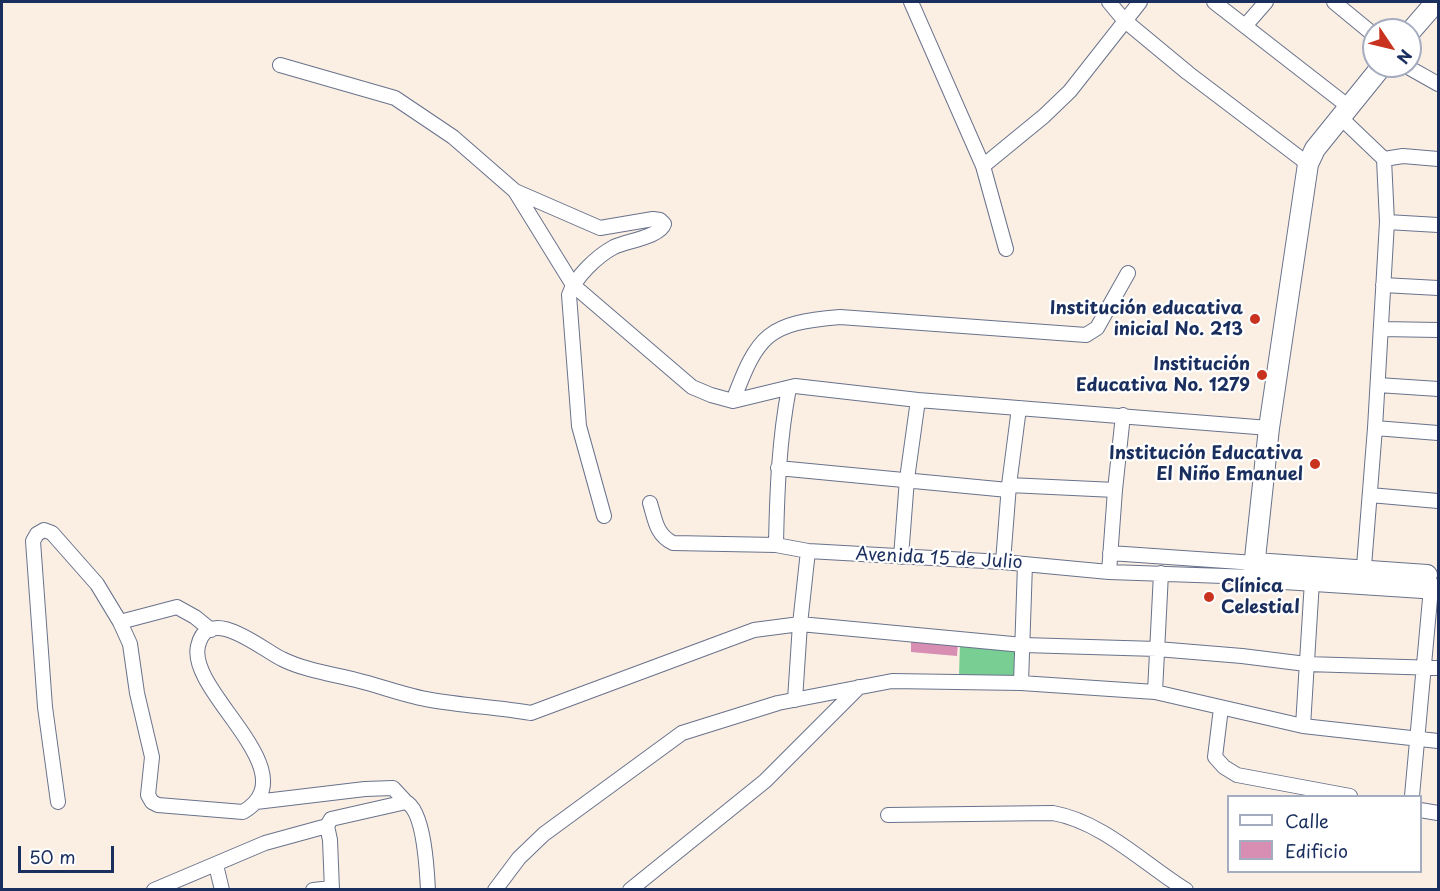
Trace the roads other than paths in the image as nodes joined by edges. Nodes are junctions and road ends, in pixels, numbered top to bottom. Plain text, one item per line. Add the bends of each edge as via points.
1 (911, 2) edge
2 (1109, 2) edge
3 (1140, 2) edge
4 (1214, 2) edge
5 (1266, 2) edge
6 (1334, 2) edge
7 (1436, 2) edge
8 (1422, 18) edge
9 (1124, 20) junction
10 (1362, 25) edge
11 (1245, 26) junction
12 (280, 65) dead end
13 (1422, 75) edge
14 (1372, 78) edge
15 (1438, 84) edge
16 (1344, 112) junction
17 (1384, 159) junction
18 (1438, 159) edge
19 (1308, 164) junction
20 (983, 166) junction
21 (515, 191) junction
22 (1387, 222) junction
23 (1438, 225) edge
24 (1006, 249) dead end
25 (1128, 273) dead end
26 (573, 285) junction
27 (1383, 285) junction
28 (1438, 288) edge
29 (1381, 329) junction
30 (1438, 330) edge
31 (1378, 384) junction
32 (789, 387) junction
33 (1438, 389) edge
34 (918, 400) junction
35 (733, 401) junction
36 (1019, 408) junction
37 (1123, 416) junction
38 (1269, 428) junction
39 (1375, 429) junction
40 (1438, 433) edge
41 (778, 468) junction
42 (907, 480) junction
43 (1008, 488) junction
44 (1115, 490) junction
45 (1370, 495) junction
46 (1438, 501) edge
47 (650, 503) dead end
48 (604, 516) dead end
49 (776, 545) junction
50 (808, 551) junction
51 (1110, 553) junction
52 (901, 557) junction
53 (1003, 562) junction
54 (1025, 564) junction
55 (1254, 570) junction
56 (1109, 572) junction
57 (1161, 573) junction
58 (1363, 577) junction
59 (1312, 581) junction
60 (1436, 584) edge
61 (120, 622) junction
62 (800, 624) junction
63 (212, 630) junction
64 (1023, 645) junction
65 (1157, 649) junction
66 (1306, 664) junction
67 (1424, 667) junction
68 (1438, 668) edge
69 (1022, 683) junction
70 (859, 687) junction
71 (1155, 692) junction
72 (795, 700) junction
73 (1221, 708) junction
74 (1303, 726) junction
75 (1417, 738) junction
76 (1438, 741) edge
77 (1345, 795) edge
78 (1412, 795) edge
79 (58, 802) dead end
80 (256, 802) junction
81 (406, 802) junction
82 (1422, 810) edge
83 (1438, 813) edge
84 (888, 815) dead end
85 (327, 826) junction
86 (216, 865) junction
87 (332, 889) edge
88 (154, 890) edge
89 (222, 890) edge
90 (313, 890) edge
91 (428, 890) edge
92 (495, 890) edge
93 (630, 890) edge
94 (1186, 890) edge

1 - 20 street
2 - 9 street
3 - 9 street
4 - 11 street
5 - 11 street
6 - 10 street
7 - 8 street
9 - 19 street via 1188,74
9 - 20 street via 1070,91
11 - 16 street
12 - 21 street via 395,98 453,136
13 - 15 street
14 - 16 street
16 - 17 street
16 - 19 street
17 - 18 street
17 - 22 street
19 - 38 street
20 - 24 street
21 - 26 street
21 - 26 street via 600,228 653,219 663,223 659,231 607,251
22 - 23 street
22 - 27 street
25 - 35 street via 1097,328 1086,335 840,317 785,326 775,330 757,348
26 - 35 street via 692,387
26 - 48 street via 568,300 579,426
27 - 28 street
27 - 29 street
29 - 30 street
29 - 31 street
31 - 33 street
31 - 39 street
32 - 34 street
32 - 35 street
32 - 41 street
34 - 36 street
34 - 42 street
36 - 37 street
36 - 43 street
37 - 38 street
37 - 44 street
38 - 55 street
39 - 40 street
39 - 45 street
41 - 42 street
41 - 49 street
42 - 43 street
42 - 52 street
43 - 44 street
43 - 53 street
44 - 51 street
45 - 46 street
45 - 58 street
47 - 49 street, Avenida 15 de Julio via 659,533 673,543
49 - 50 street, Avenida 15 de Julio
50 - 52 street, Avenida 15 de Julio
50 - 62 street
51 - 55 street, Avenida 15 de Julio
51 - 56 street
52 - 53 street, Avenida 15 de Julio
53 - 54 street, Avenida 15 de Julio
54 - 56 street, Avenida 15 de Julio
54 - 64 street
55 - 57 street, Avenida 15 de Julio
55 - 58 street, Avenida 15 de Julio
55 - 59 street, Avenida 15 de Julio
56 - 57 street, Avenida 15 de Julio
57 - 65 street
58 - 59 street, Avenida 15 de Julio
58 - 60 street, Avenida 15 de Julio
59 - 66 street
60 - 67 street
61 - 63 street via 177,607
61 - 79 street via 97,584 52,533 44,530 37,534 33,541 37,607
61 - 80 street via 130,644 152,757 150,799 158,805 243,812
62 - 63 street via 754,630 531,713 430,700 282,659 247,637 224,628
62 - 64 street
62 - 72 street
63 - 80 street via 201,638 197,655 208,681 262,767 263,787
64 - 65 street
64 - 69 street
65 - 66 street
65 - 71 street
66 - 67 street
66 - 74 street
67 - 68 street
67 - 75 street
69 - 70 street via 891,681
69 - 71 street
70 - 72 street
70 - 93 street via 765,781
71 - 73 street
72 - 92 street via 682,734 544,834 519,858
73 - 74 street
73 - 77 street via 1215,757 1224,767 1237,775
74 - 75 street
75 - 76 street
75 - 78 street
80 - 81 street via 393,788
81 - 85 street via 336,817
81 - 91 street via 412,806 420,825
82 - 83 street
84 - 94 street via 1053,813 1074,817
85 - 86 street via 266,843
85 - 87 street
86 - 88 street
86 - 89 street
87 - 90 street

